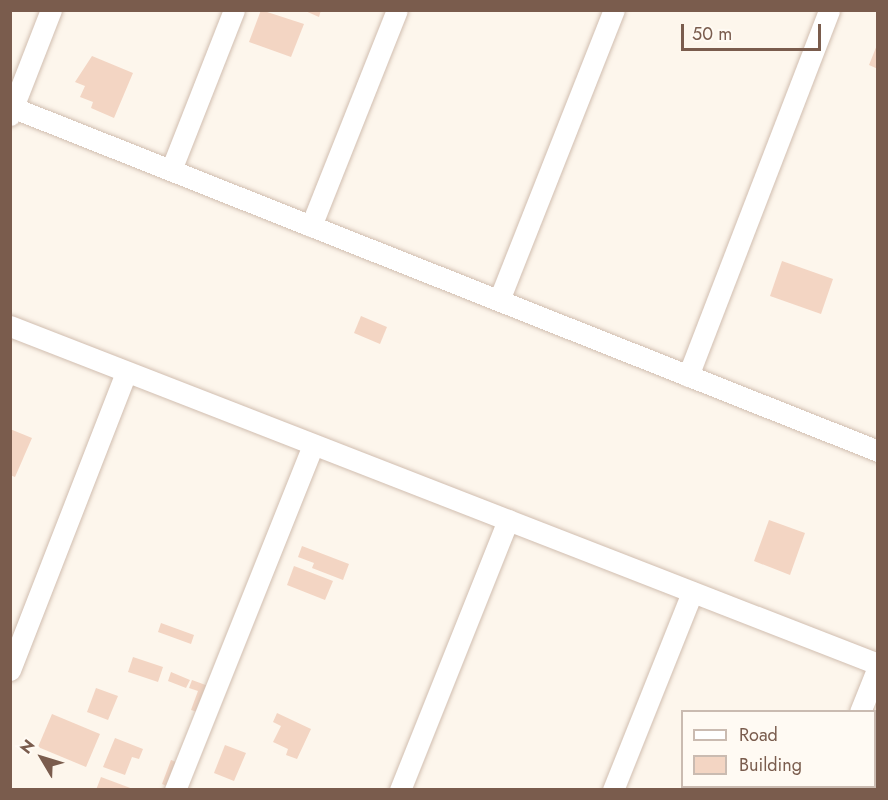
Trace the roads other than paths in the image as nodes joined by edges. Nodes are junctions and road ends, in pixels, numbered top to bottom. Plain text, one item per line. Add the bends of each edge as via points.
1 (51, 10) edge
2 (234, 10) edge
3 (397, 10) edge
4 (614, 10) edge
5 (829, 10) edge
6 (12, 111) edge
7 (171, 170) junction
8 (310, 226) junction
9 (499, 300) junction
10 (10, 326) edge
11 (126, 372) junction
12 (688, 376) junction
13 (313, 445) junction
14 (877, 448) edge
15 (508, 520) junction
16 (692, 592) junction
17 (878, 666) edge
18 (10, 670) edge
19 (860, 710) edge
20 (175, 789) edge
21 (400, 789) edge
22 (613, 789) edge

1 - 6 street
2 - 7 street
3 - 8 street
4 - 9 street
5 - 12 street
6 - 7 street
7 - 8 street
8 - 9 street
9 - 12 street
10 - 11 street
11 - 13 street
11 - 18 street
12 - 14 street
13 - 15 street
13 - 20 street
15 - 16 street
15 - 21 street
16 - 17 street
16 - 22 street
17 - 19 street

